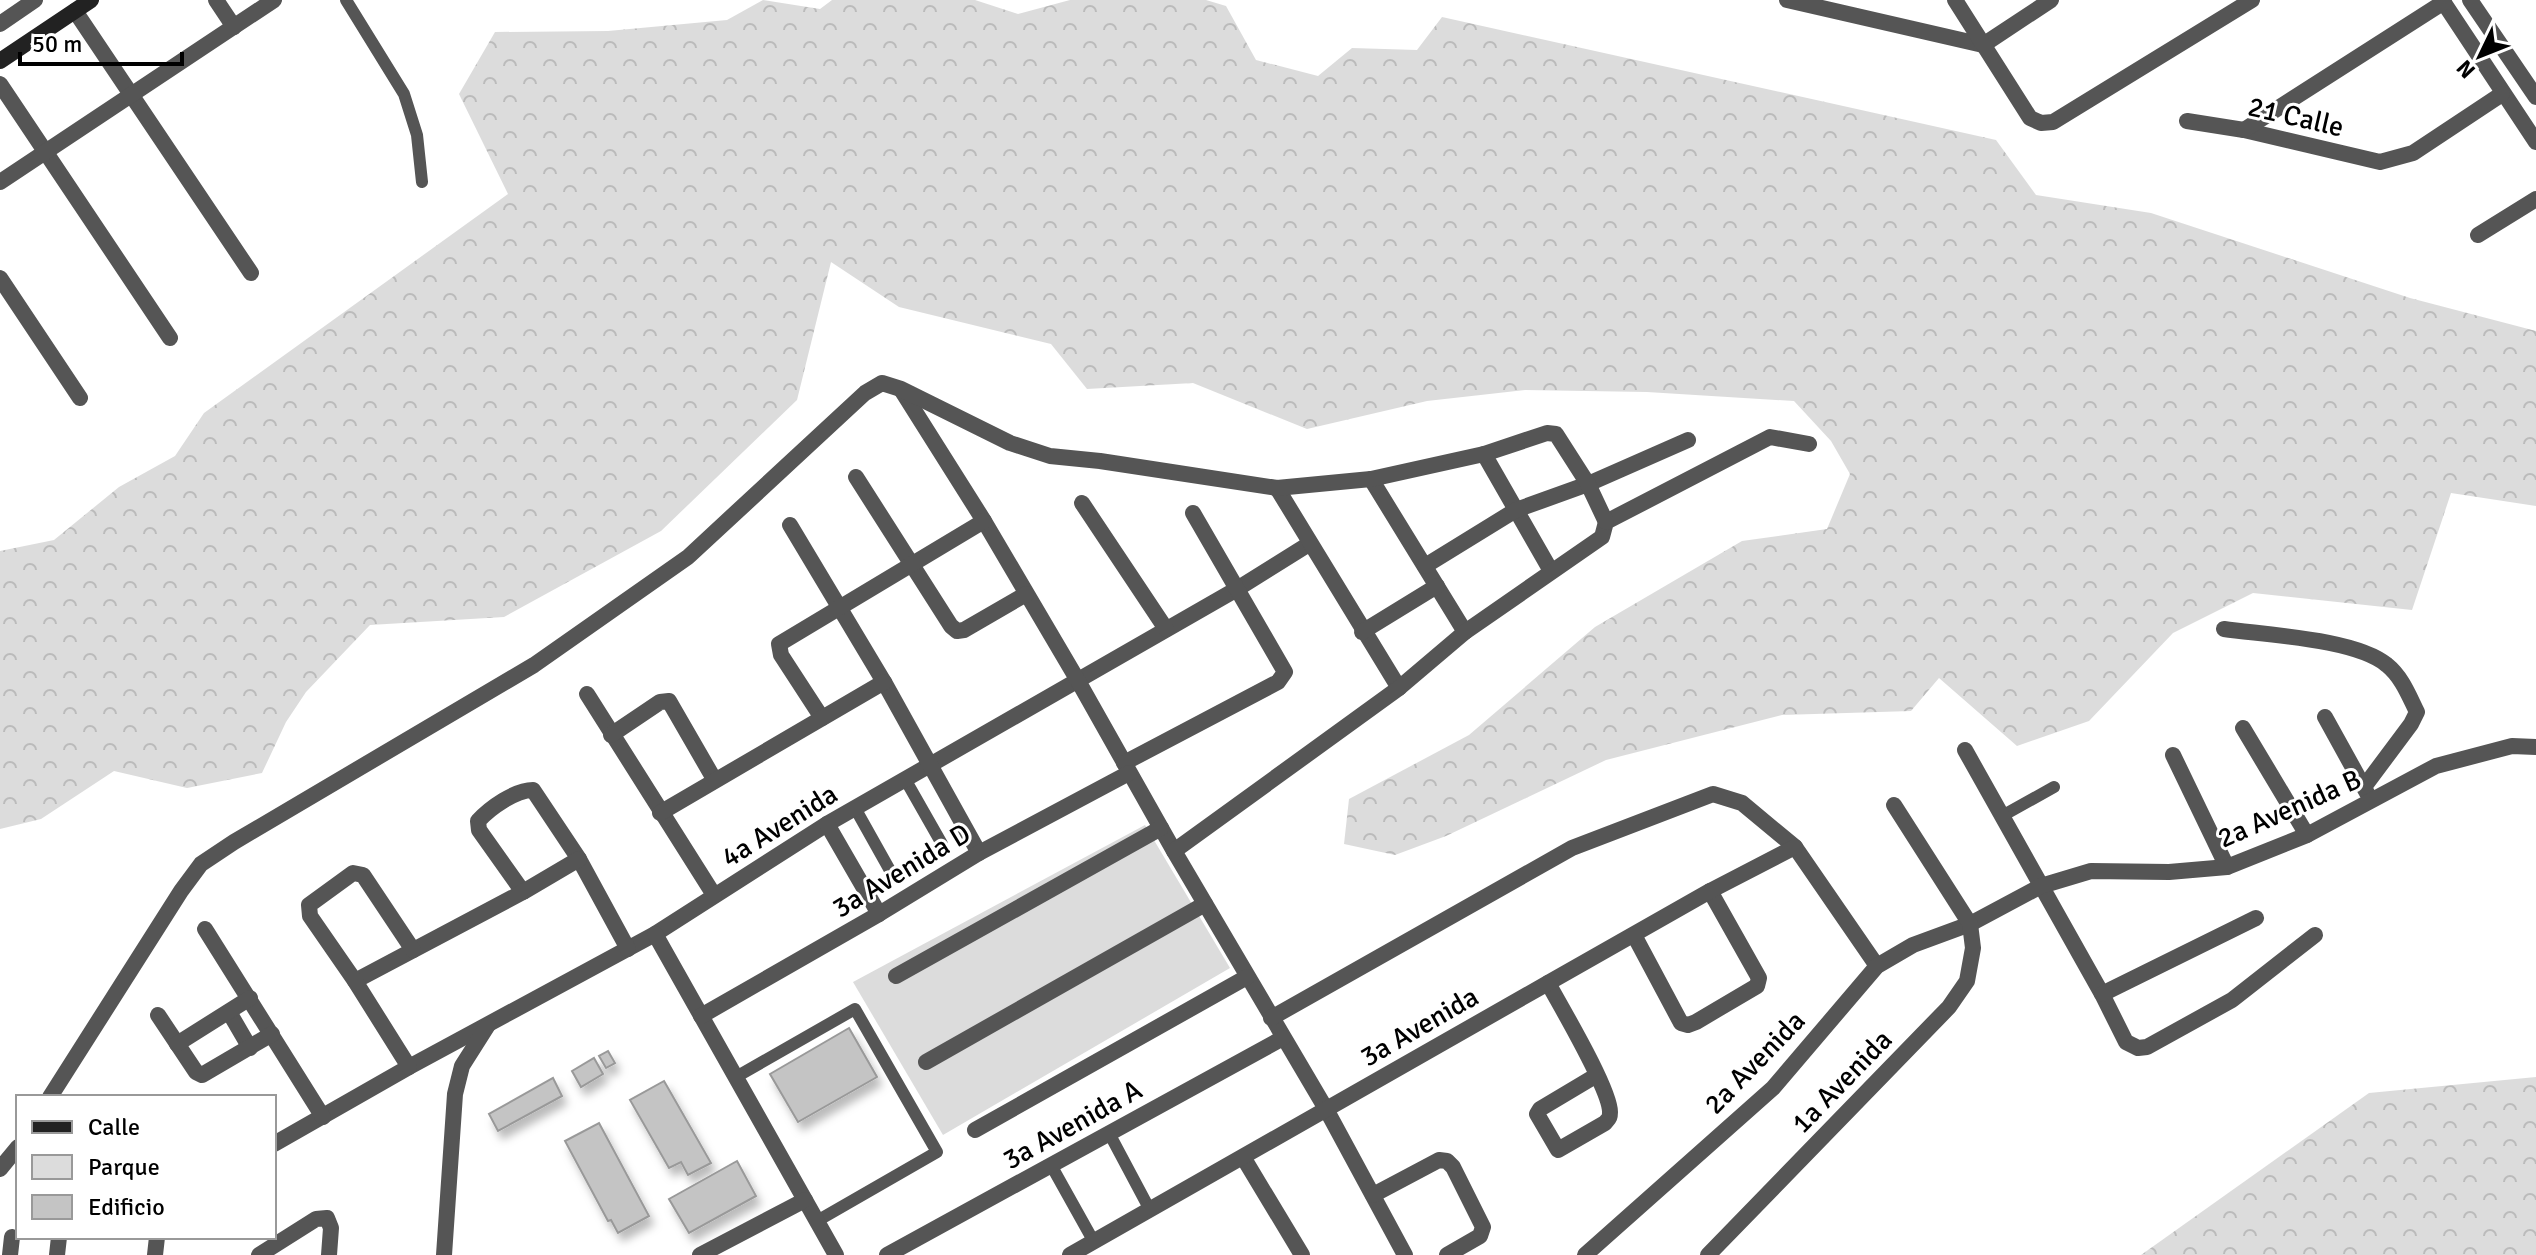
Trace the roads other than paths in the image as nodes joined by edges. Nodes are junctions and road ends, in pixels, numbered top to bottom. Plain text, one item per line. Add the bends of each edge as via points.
1 (35, 0) edge
2 (91, 0) edge
3 (216, 0) edge
4 (274, 0) edge
5 (346, 0) edge
6 (1787, 0) edge
7 (1955, 0) edge
8 (2051, 0) edge
9 (2252, 0) edge
10 (2470, 0) edge
11 (2443, 1) edge
12 (75, 11) junction
13 (0, 24) edge
14 (234, 27) junction
15 (1983, 45) junction
16 (0, 61) edge
17 (2530, 77) edge
18 (0, 84) edge
19 (133, 94) junction
20 (2502, 94) junction
21 (2536, 97) edge
22 (2187, 121) dead end
23 (2244, 130) junction
24 (2536, 142) edge
25 (46, 153) junction
26 (0, 182) edge
27 (422, 182) dead end
28 (2536, 199) edge
29 (2478, 235) dead end
30 (251, 273) dead end
31 (0, 278) edge
32 (170, 338) dead end
33 (901, 389) junction
34 (80, 398) dead end
35 (1688, 440) dead end
36 (1809, 444) dead end
37 (1484, 454) junction
38 (856, 477) dead end
39 (1371, 479) junction
40 (1588, 484) junction
41 (1277, 488) junction
42 (1082, 503) dead end
43 (1516, 510) junction
44 (1193, 513) dead end
45 (984, 521) junction
46 (1606, 522) junction
47 (790, 525) dead end
48 (1309, 544) junction
49 (911, 565) junction
50 (1425, 566) junction
51 (1551, 571) junction
52 (1437, 586) junction
53 (1237, 589) junction
54 (1026, 594) junction
55 (838, 607) junction
56 (1166, 629) junction
57 (2224, 629) dead end
58 (1362, 632) junction
59 (1465, 632) junction
60 (1077, 679) junction
61 (884, 682) junction
62 (1399, 688) junction
63 (587, 694) dead end
64 (2325, 717) dead end
65 (822, 718) junction
66 (2243, 728) dead end
67 (611, 735) junction
68 (2536, 747) edge
69 (1965, 750) dead end
70 (2173, 755) dead end
71 (929, 764) junction
72 (1127, 768) junction
73 (714, 779) junction
74 (905, 779) junction
75 (2054, 787) dead end
76 (2367, 794) junction
77 (1894, 805) dead end
78 (855, 808) junction
79 (660, 813) junction
80 (2002, 816) junction
81 (827, 824) junction
82 (1161, 828) junction
83 (2307, 835) junction
84 (1795, 847) junction
85 (1174, 851) junction
86 (979, 853) junction
87 (579, 859) junction
88 (2227, 867) junction
89 (2041, 886) junction
90 (1710, 891) junction
91 (523, 892) junction
92 (714, 895) junction
93 (1205, 904) junction
94 (879, 914) junction
95 (2256, 918) dead end
96 (1970, 924) junction
97 (205, 929) dead end
98 (655, 934) junction
99 (1634, 935) junction
100 (2315, 935) dead end
101 (628, 949) junction
102 (413, 950) junction
103 (1877, 966) junction
104 (896, 976) dead end
105 (1247, 977) junction
106 (355, 981) junction
107 (1548, 983) junction
108 (2102, 994) junction
109 (250, 998) junction
110 (229, 1012) junction
111 (158, 1015) dead end
112 (701, 1016) junction
113 (1271, 1018) junction
114 (488, 1025) junction
115 (272, 1034) junction
116 (1283, 1038) junction
117 (177, 1044) junction
118 (250, 1048) junction
119 (926, 1062) dead end
120 (409, 1067) junction
121 (1597, 1075) junction
122 (736, 1077) junction
123 (51, 1095) edge
124 (1326, 1109) junction
125 (323, 1117) junction
126 (975, 1130) dead end
127 (1109, 1133) junction
128 (276, 1143) edge
129 (16, 1149) edge
130 (1243, 1157) junction
131 (1051, 1165) junction
132 (0, 1169) edge
133 (1373, 1195) junction
134 (805, 1200) junction
135 (1150, 1210) junction
136 (817, 1221) junction
137 (12, 1237) dead end
138 (1094, 1242) junction
139 (1294, 1252) edge
140 (10, 1255) edge
141 (259, 1255) edge
142 (329, 1255) edge
143 (444, 1255) edge
144 (700, 1255) edge
145 (836, 1255) edge
146 (887, 1255) edge
147 (1070, 1255) edge
148 (1405, 1255) edge
149 (1447, 1255) edge
150 (1585, 1255) edge
151 (1708, 1255) edge

1 - 13 street
2 - 12 main road
3 - 14 street
4 - 14 street
5 - 27 lane via 404,94 417,135
6 - 15 street
7 - 15 street
8 - 15 street
9 - 15 street via 2053,122 2030,118
10 - 17 street
11 - 20 street
11 - 23 street
12 - 16 main road
12 - 19 street
14 - 19 street
17 - 21 street
18 - 25 street
19 - 25 street
19 - 30 street
20 - 23 street, 21 Calle via 2413,153 2380,162
20 - 24 street
22 - 23 street, 21 Calle
25 - 26 street
25 - 32 street
28 - 29 street
31 - 34 street
33 - 41 street via 988,433 1050,456
33 - 45 street
33 - 123 street via 882,383 865,393 688,557 534,665 201,864
35 - 40 street
36 - 46 street via 1770,437
37 - 39 street
37 - 40 street via 1556,434
37 - 43 street
38 - 49 street
39 - 41 street
39 - 50 street
40 - 43 street
40 - 46 street
41 - 48 street
42 - 56 street
43 - 50 street
43 - 51 street
44 - 53 street
45 - 49 street
45 - 54 street
46 - 51 street via 1602,537
47 - 55 street
48 - 53 street, 4a Avenida
48 - 58 street
49 - 54 street via 957,631
49 - 55 street
50 - 52 street
51 - 59 street
52 - 58 street
52 - 59 street
53 - 56 street, 4a Avenida
53 - 72 street, 3a Avenida D via 1285,672 1278,682
54 - 60 street
55 - 61 street
55 - 65 street via 779,644
56 - 60 street, 4a Avenida
57 - 76 street via 2338,645 2376,656 2391,668 2417,712
58 - 62 street
59 - 62 street
60 - 71 street, 4a Avenida
60 - 72 street
61 - 65 street
61 - 71 street
62 - 85 street
63 - 67 street
64 - 76 street
65 - 73 street
66 - 83 street
67 - 73 street via 669,701
67 - 79 street
68 - 76 street, 2a Avenida B via 2512,746 2436,766
69 - 80 street
70 - 88 street
71 - 74 street, 4a Avenida
71 - 86 street
72 - 82 street
72 - 86 street, 3a Avenida D
73 - 79 street
74 - 78 street, 4a Avenida
74 - 78 lane via 942,844 936,854 892,874
75 - 80 lane
76 - 83 street, 2a Avenida B
77 - 96 street
78 - 81 street, 4a Avenida
79 - 92 street
80 - 89 street
81 - 92 street, 4a Avenida
81 - 94 street
82 - 85 street
82 - 104 street
83 - 88 street, 2a Avenida B
84 - 90 street, 3a Avenida
84 - 103 street
84 - 113 street via 1742,803 1713,794 1572,848
85 - 93 street
86 - 94 street, 3a Avenida D
87 - 91 street
87 - 91 street via 533,790 524,790 478,821
87 - 101 street
88 - 89 street, 2a Avenida B via 2091,871
89 - 96 street, 2a Avenida B
89 - 108 street
90 - 99 street, 3a Avenida
90 - 99 street via 1759,978 1757,986 1696,1022 1681,1023
91 - 102 street
92 - 98 street, 4a Avenida
93 - 105 street
93 - 119 street
94 - 112 street, 3a Avenida D
95 - 108 street
96 - 103 street, 2a Avenida via 1913,945
96 - 151 street, 1a Avenida via 1973,948 1967,981 1949,1007
97 - 109 street
98 - 101 street, 4a Avenida
98 - 112 street
99 - 107 street, 3a Avenida
100 - 108 street via 2232,1000 2147,1047 2126,1042
101 - 114 street, 4a Avenida
102 - 106 street
102 - 106 street via 363,875 353,873 309,905 310,916
103 - 150 street, 2a Avenida via 1773,1088
105 - 113 street
105 - 126 street
106 - 120 street
107 - 121 street
107 - 124 street, 3a Avenida
109 - 110 street
109 - 115 street
110 - 117 street
110 - 118 street
111 - 117 street
112 - 122 street
113 - 116 street
114 - 120 street, 4a Avenida
114 - 143 street via 462,1066 455,1094
115 - 118 street
115 - 125 street
116 - 124 street
116 - 127 street, 3a Avenida A
117 - 118 street via 202,1075
120 - 125 street, 4a Avenida
121 - 121 street via 1609,1117 1558,1150 1537,1114
122 - 134 street
122 - 136 lane via 855,1009 937,1152
124 - 130 street, 3a Avenida
124 - 133 street
125 - 128 street, 4a Avenida
127 - 131 street, 3a Avenida A
127 - 135 lane
129 - 132 street
130 - 135 street, 3a Avenida
130 - 139 street
131 - 138 lane
131 - 146 street, 3a Avenida A
133 - 148 street
133 - 149 street via 1439,1160 1447,1161 1483,1227 1480,1236
134 - 136 street
134 - 144 street
135 - 138 street, 3a Avenida
136 - 145 street
137 - 140 street
138 - 147 street, 3a Avenida
141 - 142 street via 316,1219 327,1218

